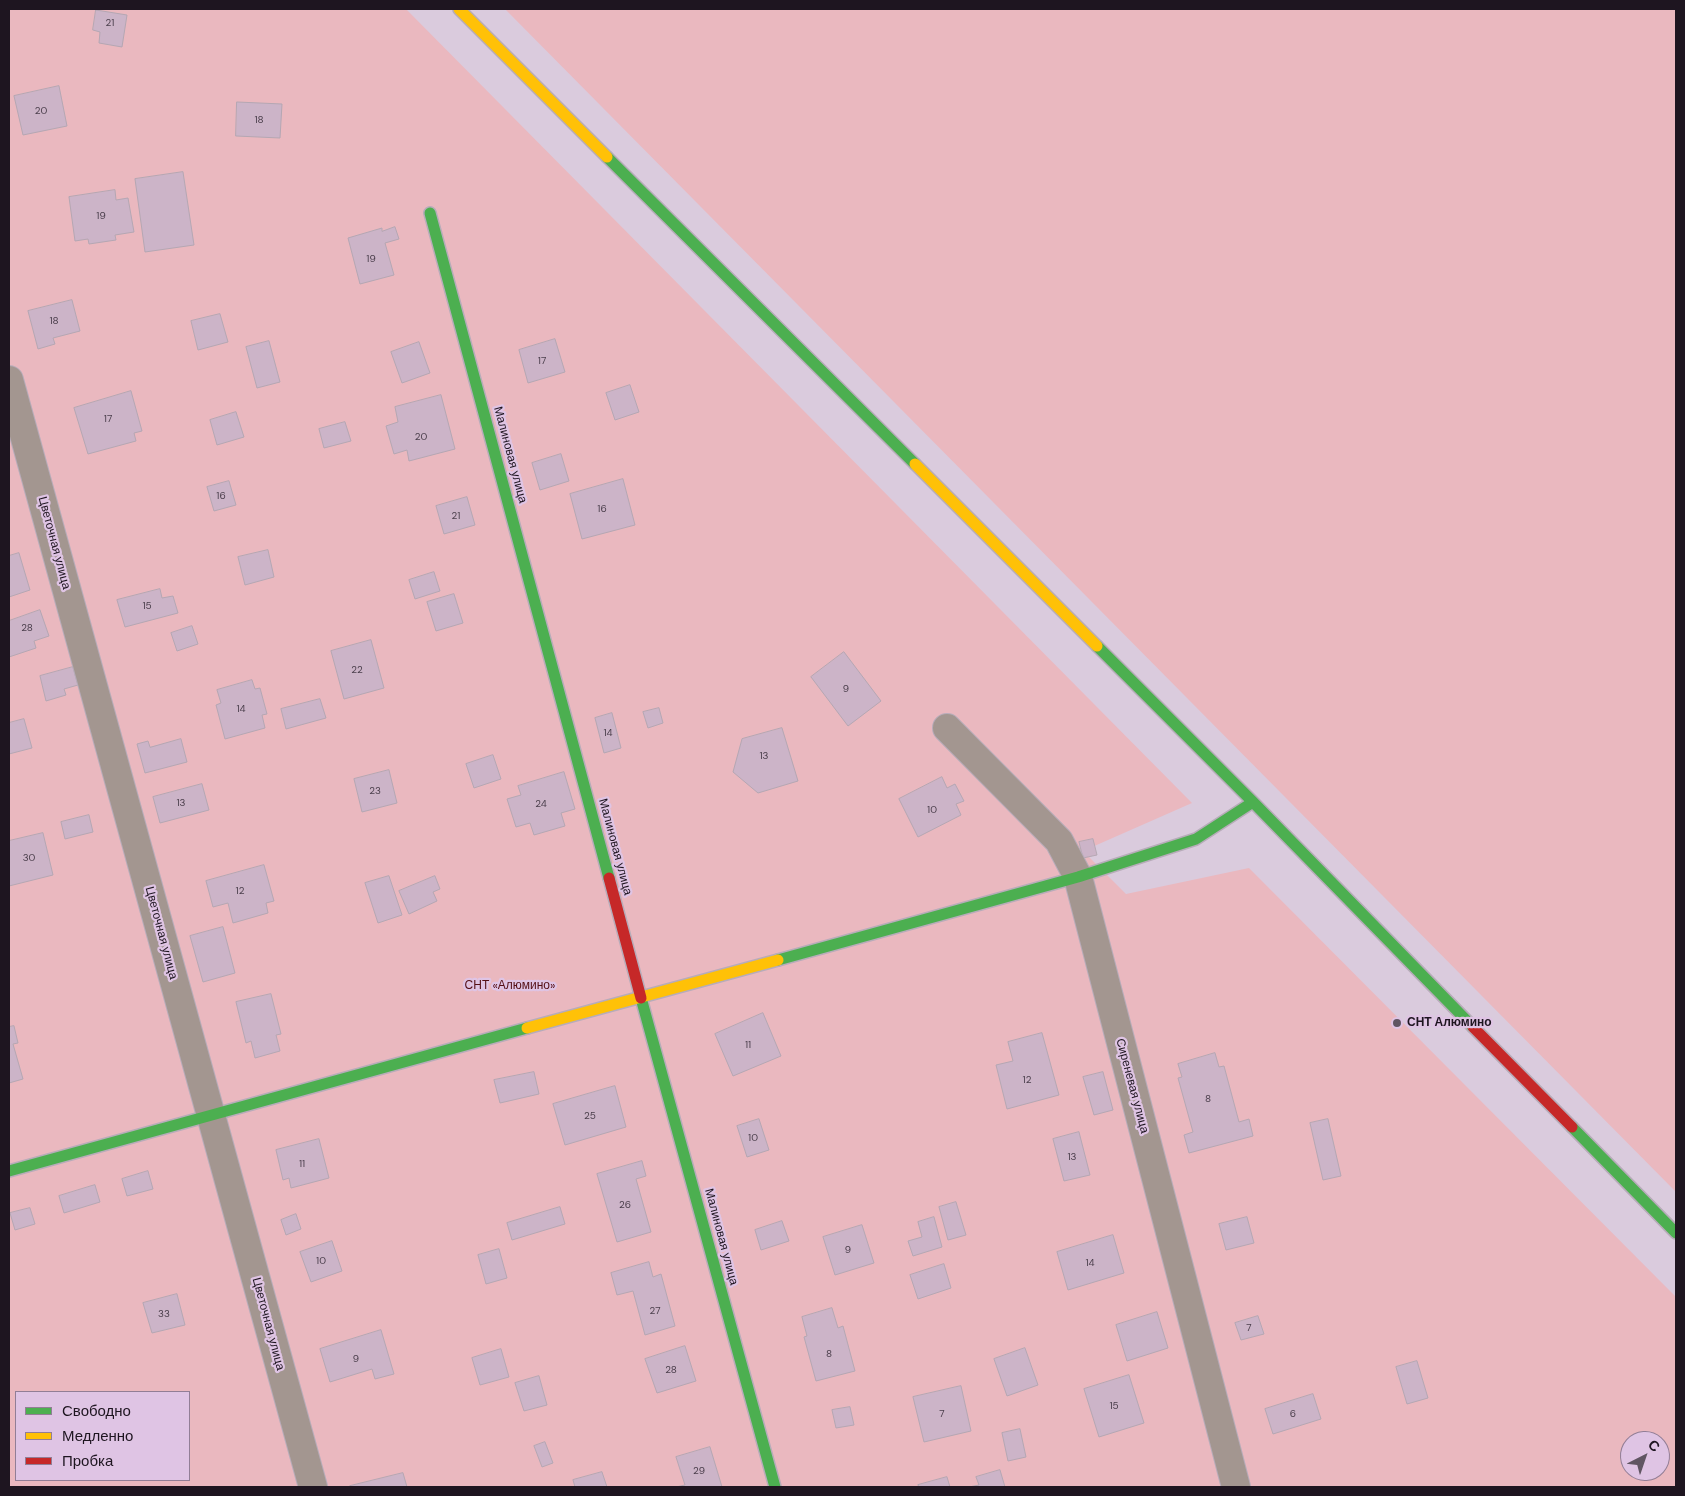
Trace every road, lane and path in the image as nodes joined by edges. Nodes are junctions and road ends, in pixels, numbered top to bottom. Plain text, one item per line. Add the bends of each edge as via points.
1 (459, 9) edge
2 (430, 212) dead end
3 (9, 380) edge
4 (947, 728) dead end
5 (1253, 802) junction
6 (1078, 877) junction
7 (641, 998) junction
8 (211, 1116) junction
9 (9, 1171) edge
10 (1676, 1233) edge
11 (312, 1487) edge
12 (775, 1487) edge
13 (1236, 1487) edge

1 - 5 street
2 - 7 street, Малиновая улица
3 - 8 street, Цветочная улица
4 - 6 street, Сиреневая улица via 1059,840
5 - 6 street via 1196,839
5 - 10 street
6 - 7 street
6 - 13 street, Сиреневая улица
7 - 8 street
7 - 12 street, Малиновая улица
8 - 9 street
8 - 11 street, Цветочная улица

